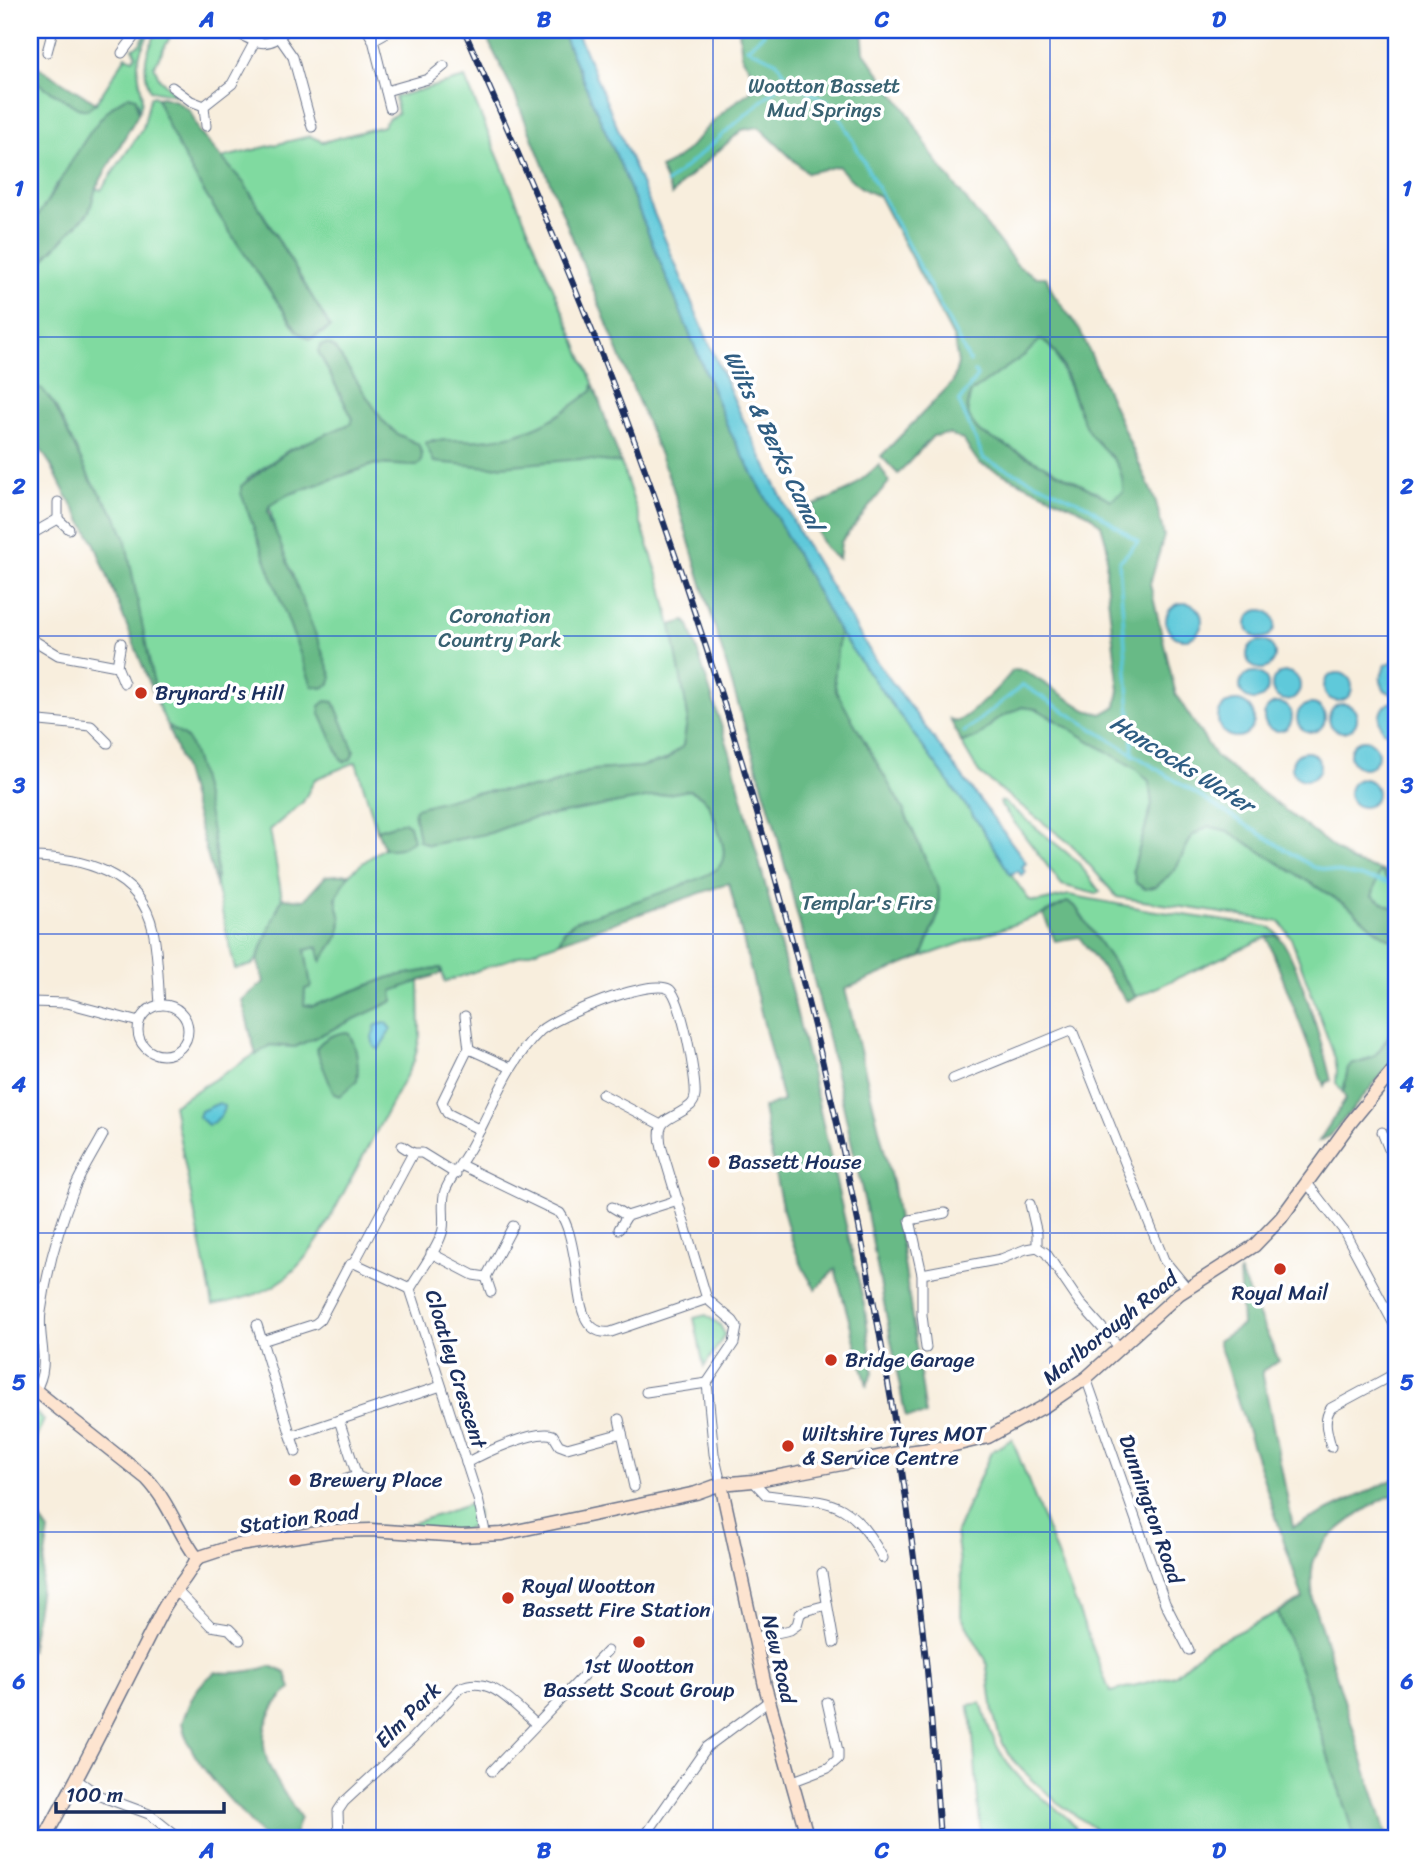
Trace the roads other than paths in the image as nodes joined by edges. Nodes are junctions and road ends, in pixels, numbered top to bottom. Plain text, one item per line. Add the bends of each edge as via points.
1 (50, 30) edge
2 (139, 30) edge
3 (232, 30) edge
4 (367, 30) edge
5 (391, 30) edge
6 (283, 33) edge
7 (373, 40) junction
8 (254, 43) junction
9 (47, 52) dead end
10 (122, 53) dead end
11 (444, 66) dead end
12 (172, 87) dead end
13 (386, 90) junction
14 (204, 106) junction
15 (390, 107) dead end
16 (206, 126) dead end
17 (312, 127) dead end
18 (58, 502) dead end
19 (58, 519) junction
20 (69, 529) dead end
21 (30, 535) edge
22 (30, 638) edge
23 (121, 643) dead end
24 (117, 666) junction
25 (124, 683) dead end
26 (30, 720) edge
27 (108, 743) dead end
28 (30, 857) edge
29 (30, 1002) edge
30 (160, 1005) junction
31 (465, 1016) dead end
32 (139, 1022) junction
33 (469, 1049) junction
34 (511, 1068) junction
35 (1394, 1075) edge
36 (953, 1079) dead end
37 (602, 1094) dead end
38 (661, 1125) junction
39 (480, 1130) junction
40 (1382, 1132) dead end
41 (103, 1135) dead end
42 (402, 1146) dead end
43 (1396, 1149) edge
44 (414, 1153) junction
45 (461, 1165) junction
46 (456, 1174) junction
47 (1307, 1183) junction
48 (678, 1200) junction
49 (1030, 1204) dead end
50 (612, 1207) dead end
51 (945, 1213) dead end
52 (627, 1216) junction
53 (513, 1226) dead end
54 (619, 1230) dead end
55 (1037, 1247) junction
56 (430, 1254) junction
57 (354, 1263) junction
58 (922, 1274) junction
59 (486, 1278) junction
60 (1187, 1288) junction
61 (410, 1289) junction
62 (491, 1292) dead end
63 (707, 1299) junction
64 (257, 1325) dead end
65 (1396, 1328) edge
66 (262, 1341) junction
67 (926, 1348) dead end
68 (1120, 1348) junction
69 (1396, 1373) edge
70 (1086, 1378) junction
71 (707, 1383) junction
72 (441, 1386) junction
73 (33, 1388) edge
74 (646, 1392) dead end
75 (619, 1419) dead end
76 (339, 1420) junction
77 (622, 1433) junction
78 (291, 1436) junction
79 (1331, 1447) dead end
80 (296, 1452) dead end
81 (466, 1463) junction
82 (357, 1475) junction
83 (343, 1480) dead end
84 (753, 1481) junction
85 (371, 1482) dead end
86 (721, 1484) junction
87 (634, 1487) dead end
88 (486, 1536) junction
89 (197, 1558) junction
90 (883, 1558) dead end
91 (822, 1573) dead end
92 (176, 1590) junction
93 (827, 1605) junction
94 (754, 1638) junction
95 (240, 1640) dead end
96 (834, 1643) dead end
97 (1189, 1650) dead end
98 (607, 1651) dead end
99 (769, 1701) junction
100 (827, 1702) dead end
101 (536, 1724) junction
102 (492, 1771) dead end
103 (77, 1780) junction
104 (791, 1782) junction
105 (44, 1839) edge
106 (180, 1839) edge
107 (339, 1839) edge
108 (643, 1839) edge
109 (808, 1839) edge

1 - 9 street
2 - 10 street
3 - 8 street
4 - 7 street
5 - 7 street
6 - 8 street via 271,41
6 - 17 street
7 - 13 street
8 - 14 street via 232,84
11 - 13 street via 428,79
12 - 14 street
13 - 15 street
14 - 16 street
18 - 19 street
19 - 20 street
19 - 21 street
22 - 24 street via 58,655
23 - 24 street
24 - 25 street
26 - 27 street via 91,726
28 - 30 street via 95,866 134,892 153,928
29 - 32 street via 75,1005
30 - 32 street via 147,1010
30 - 32 street via 174,1007 187,1024 186,1038 178,1049 158,1055 146,1048 139,1036
31 - 33 street
33 - 34 street
33 - 39 street via 442,1102 447,1113
34 - 38 street, Cloatley Crescent via 539,1033 559,1017 653,986 667,988 682,1015 695,1097 687,1109
34 - 39 street, Cloatley Crescent
35 - 47 street, Marlborough Road via 1350,1122
36 - 60 street via 1072,1030 1164,1260
37 - 38 street
38 - 48 street via 659,1136
39 - 45 street, Cloatley Crescent
40 - 43 street via 1390,1152
41 - 73 street via 61,1225 41,1310 45,1368 42,1380
42 - 44 street
44 - 46 street via 422,1153
44 - 57 street
45 - 46 street, Cloatley Crescent
45 - 63 street via 559,1213 576,1263 579,1297 586,1318 597,1331 611,1332
46 - 56 street, Cloatley Crescent via 446,1190 443,1228
47 - 60 street, Marlborough Road via 1254,1246
47 - 65 street via 1344,1231
48 - 52 street
48 - 63 street
49 - 55 street
50 - 52 street
51 - 58 street via 910,1220
52 - 54 street
53 - 59 street
55 - 58 street
55 - 68 street
56 - 59 street
56 - 61 street, Cloatley Crescent
57 - 61 street
57 - 66 street via 320,1320
58 - 67 street
59 - 62 street
60 - 68 street, Marlborough Road
61 - 72 street, Cloatley Crescent
63 - 71 street via 733,1321 737,1333
64 - 66 street
66 - 78 street
68 - 70 street, Marlborough Road
69 - 79 street via 1331,1408 1325,1423
70 - 84 street, Marlborough Road, bridge via 999,1432 946,1447
70 - 97 street, Dunnington Road via 1165,1603
71 - 74 street
71 - 86 street
72 - 76 street
72 - 81 street, Cloatley Crescent
73 - 89 street via 154,1486
75 - 77 street
76 - 78 street
76 - 82 street
77 - 81 street via 567,1448 553,1435 542,1434
77 - 87 street
78 - 80 street
81 - 88 street, Cloatley Crescent
82 - 83 street
82 - 85 street
84 - 86 street, Marlborough Road
84 - 90 street via 765,1495 838,1505 864,1525
86 - 88 street, Station Road via 521,1532
86 - 94 street, New Road
88 - 89 street, Station Road via 331,1531 233,1546
89 - 92 street
91 - 93 street
92 - 95 street via 207,1623 229,1629
92 - 103 street
93 - 94 street via 804,1611 790,1630
93 - 96 street
94 - 99 street, New Road
98 - 101 street
99 - 104 street, New Road
99 - 108 street via 707,1747
100 - 104 street via 838,1759 828,1769
101 - 102 street
101 - 107 street, Elm Park via 495,1689 479,1684 460,1688 344,1802 338,1818
103 - 105 street
103 - 106 street via 100,1796 149,1814
104 - 109 street, New Road

